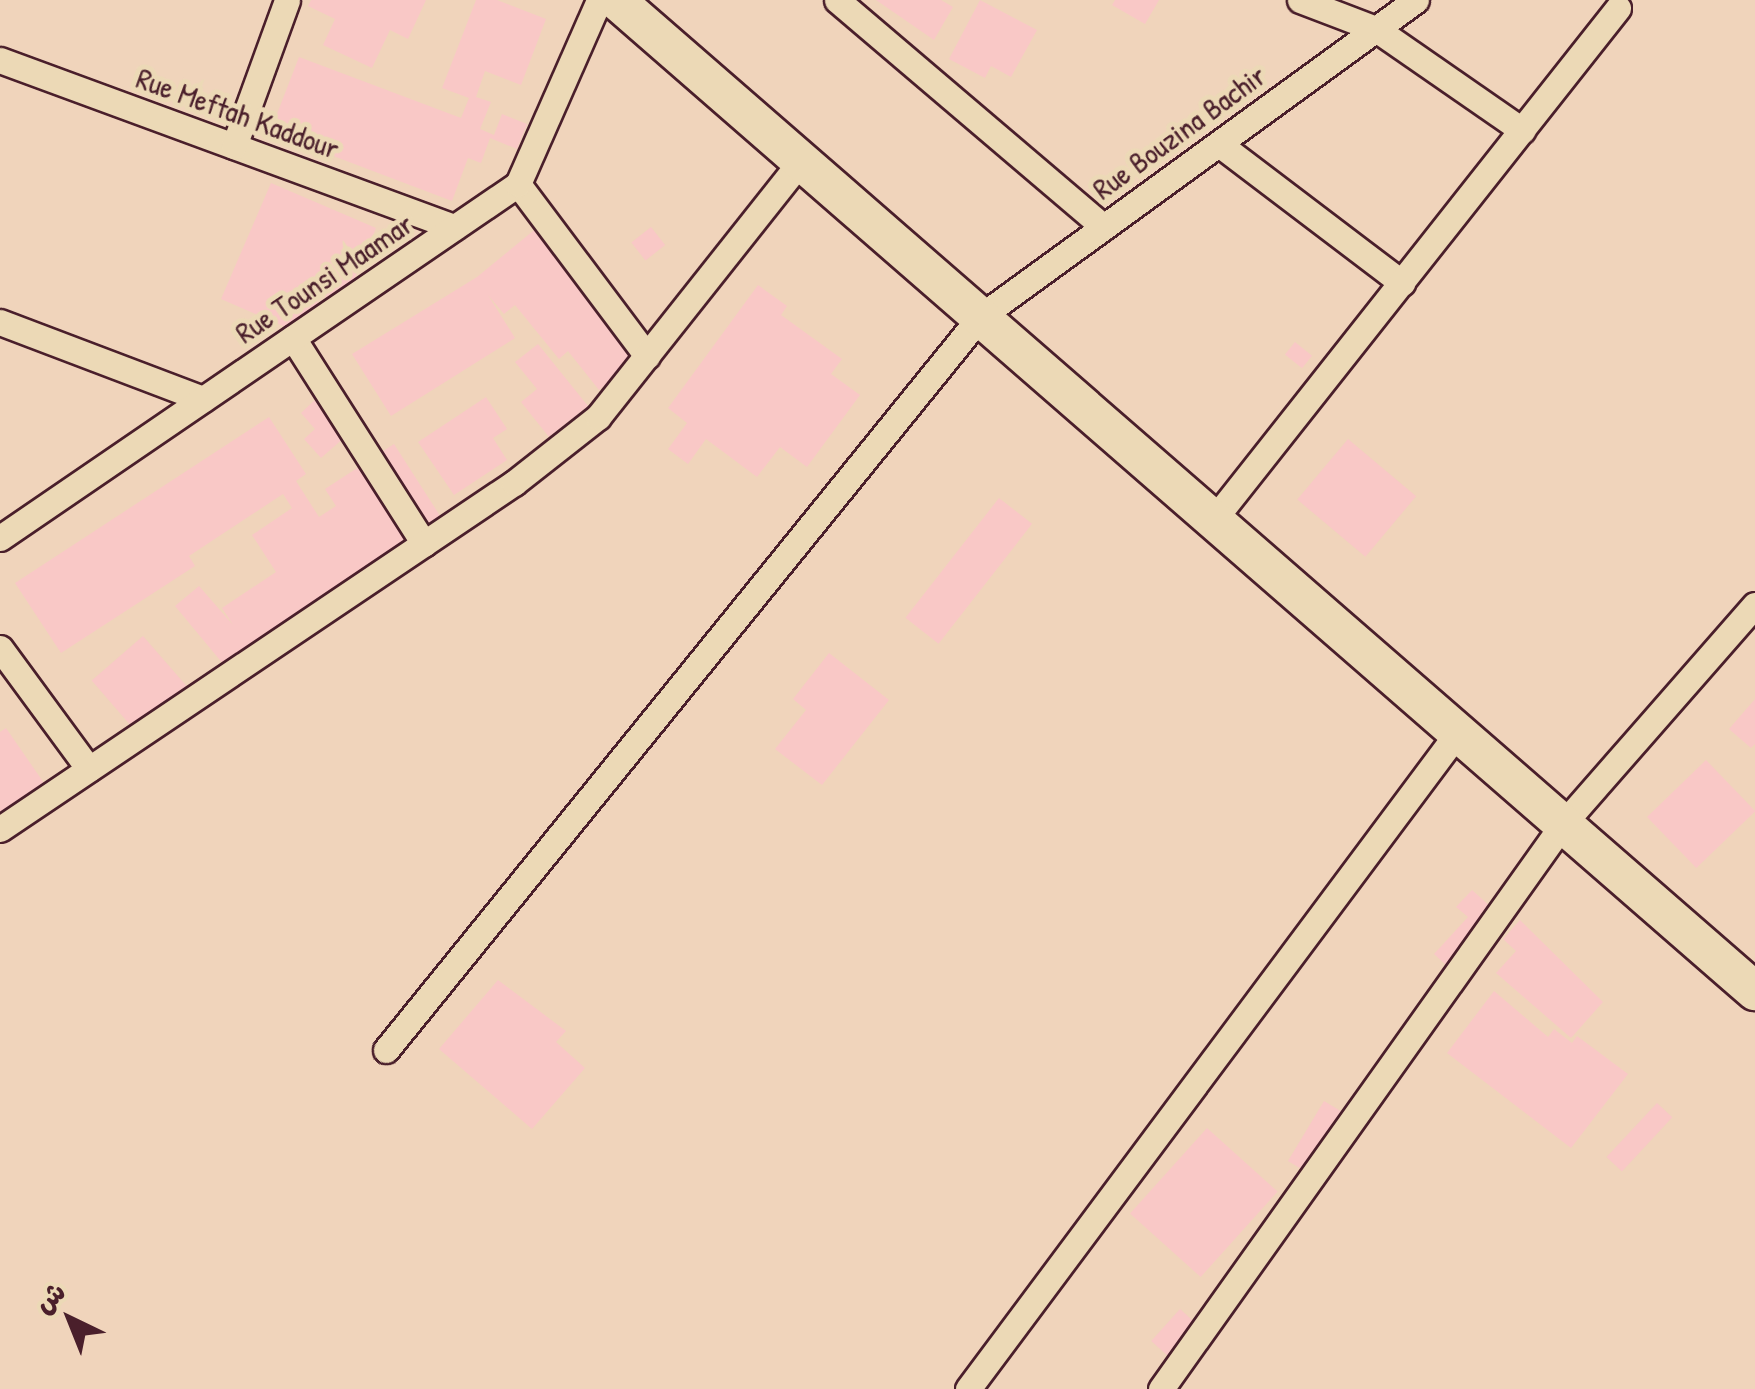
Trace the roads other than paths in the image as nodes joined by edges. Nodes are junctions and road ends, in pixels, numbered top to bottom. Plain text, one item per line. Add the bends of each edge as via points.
1 (287, 0) edge
2 (599, 0) edge
3 (616, 0) edge
4 (837, 0) edge
5 (1300, 0) edge
6 (1416, 0) edge
7 (1618, 8) dead end
8 (1376, 29) junction
9 (0, 60) edge
10 (1522, 130) junction
11 (1218, 144) junction
12 (234, 146) junction
13 (801, 161) junction
14 (518, 184) junction
15 (1104, 227) junction
16 (454, 228) junction
17 (1402, 283) junction
18 (980, 317) junction
19 (0, 322) edge
20 (292, 338) junction
21 (647, 356) junction
22 (204, 399) junction
23 (1216, 518) junction
24 (0, 538) edge
25 (424, 544) junction
26 (1755, 605) edge
27 (0, 648) edge
28 (1458, 732) junction
29 (89, 770) junction
30 (1563, 824) junction
31 (0, 829) edge
32 (1755, 991) edge
33 (386, 1050) dead end
34 (968, 1389) edge
35 (1161, 1389) edge

1 - 12 street
2 - 14 street
3 - 13 main road
4 - 15 street
5 - 8 street
6 - 8 street, Rue Bouzina Bachir
7 - 10 street
8 - 10 street
8 - 11 street, Rue Bouzina Bachir
9 - 12 street, Rue Meftah Kaddour
10 - 17 street
11 - 15 street, Rue Bouzina Bachir
11 - 17 street
12 - 16 street, Rue Meftah Kaddour
13 - 18 main road
13 - 21 street
14 - 16 street, Rue Tounsi Maamar
14 - 21 street
15 - 18 street, Rue Bouzina Bachir
16 - 20 street, Rue Tounsi Maamar
17 - 23 street
18 - 23 main road
18 - 33 street, Rue Bouzina Bachir
19 - 22 street
20 - 22 street, Rue Tounsi Maamar
20 - 25 street
21 - 25 street via 598,417
22 - 24 street, Rue Tounsi Maamar
23 - 28 main road
25 - 29 street
26 - 30 street
27 - 29 street
28 - 30 main road
28 - 34 street
29 - 31 street
30 - 32 main road
30 - 35 street

